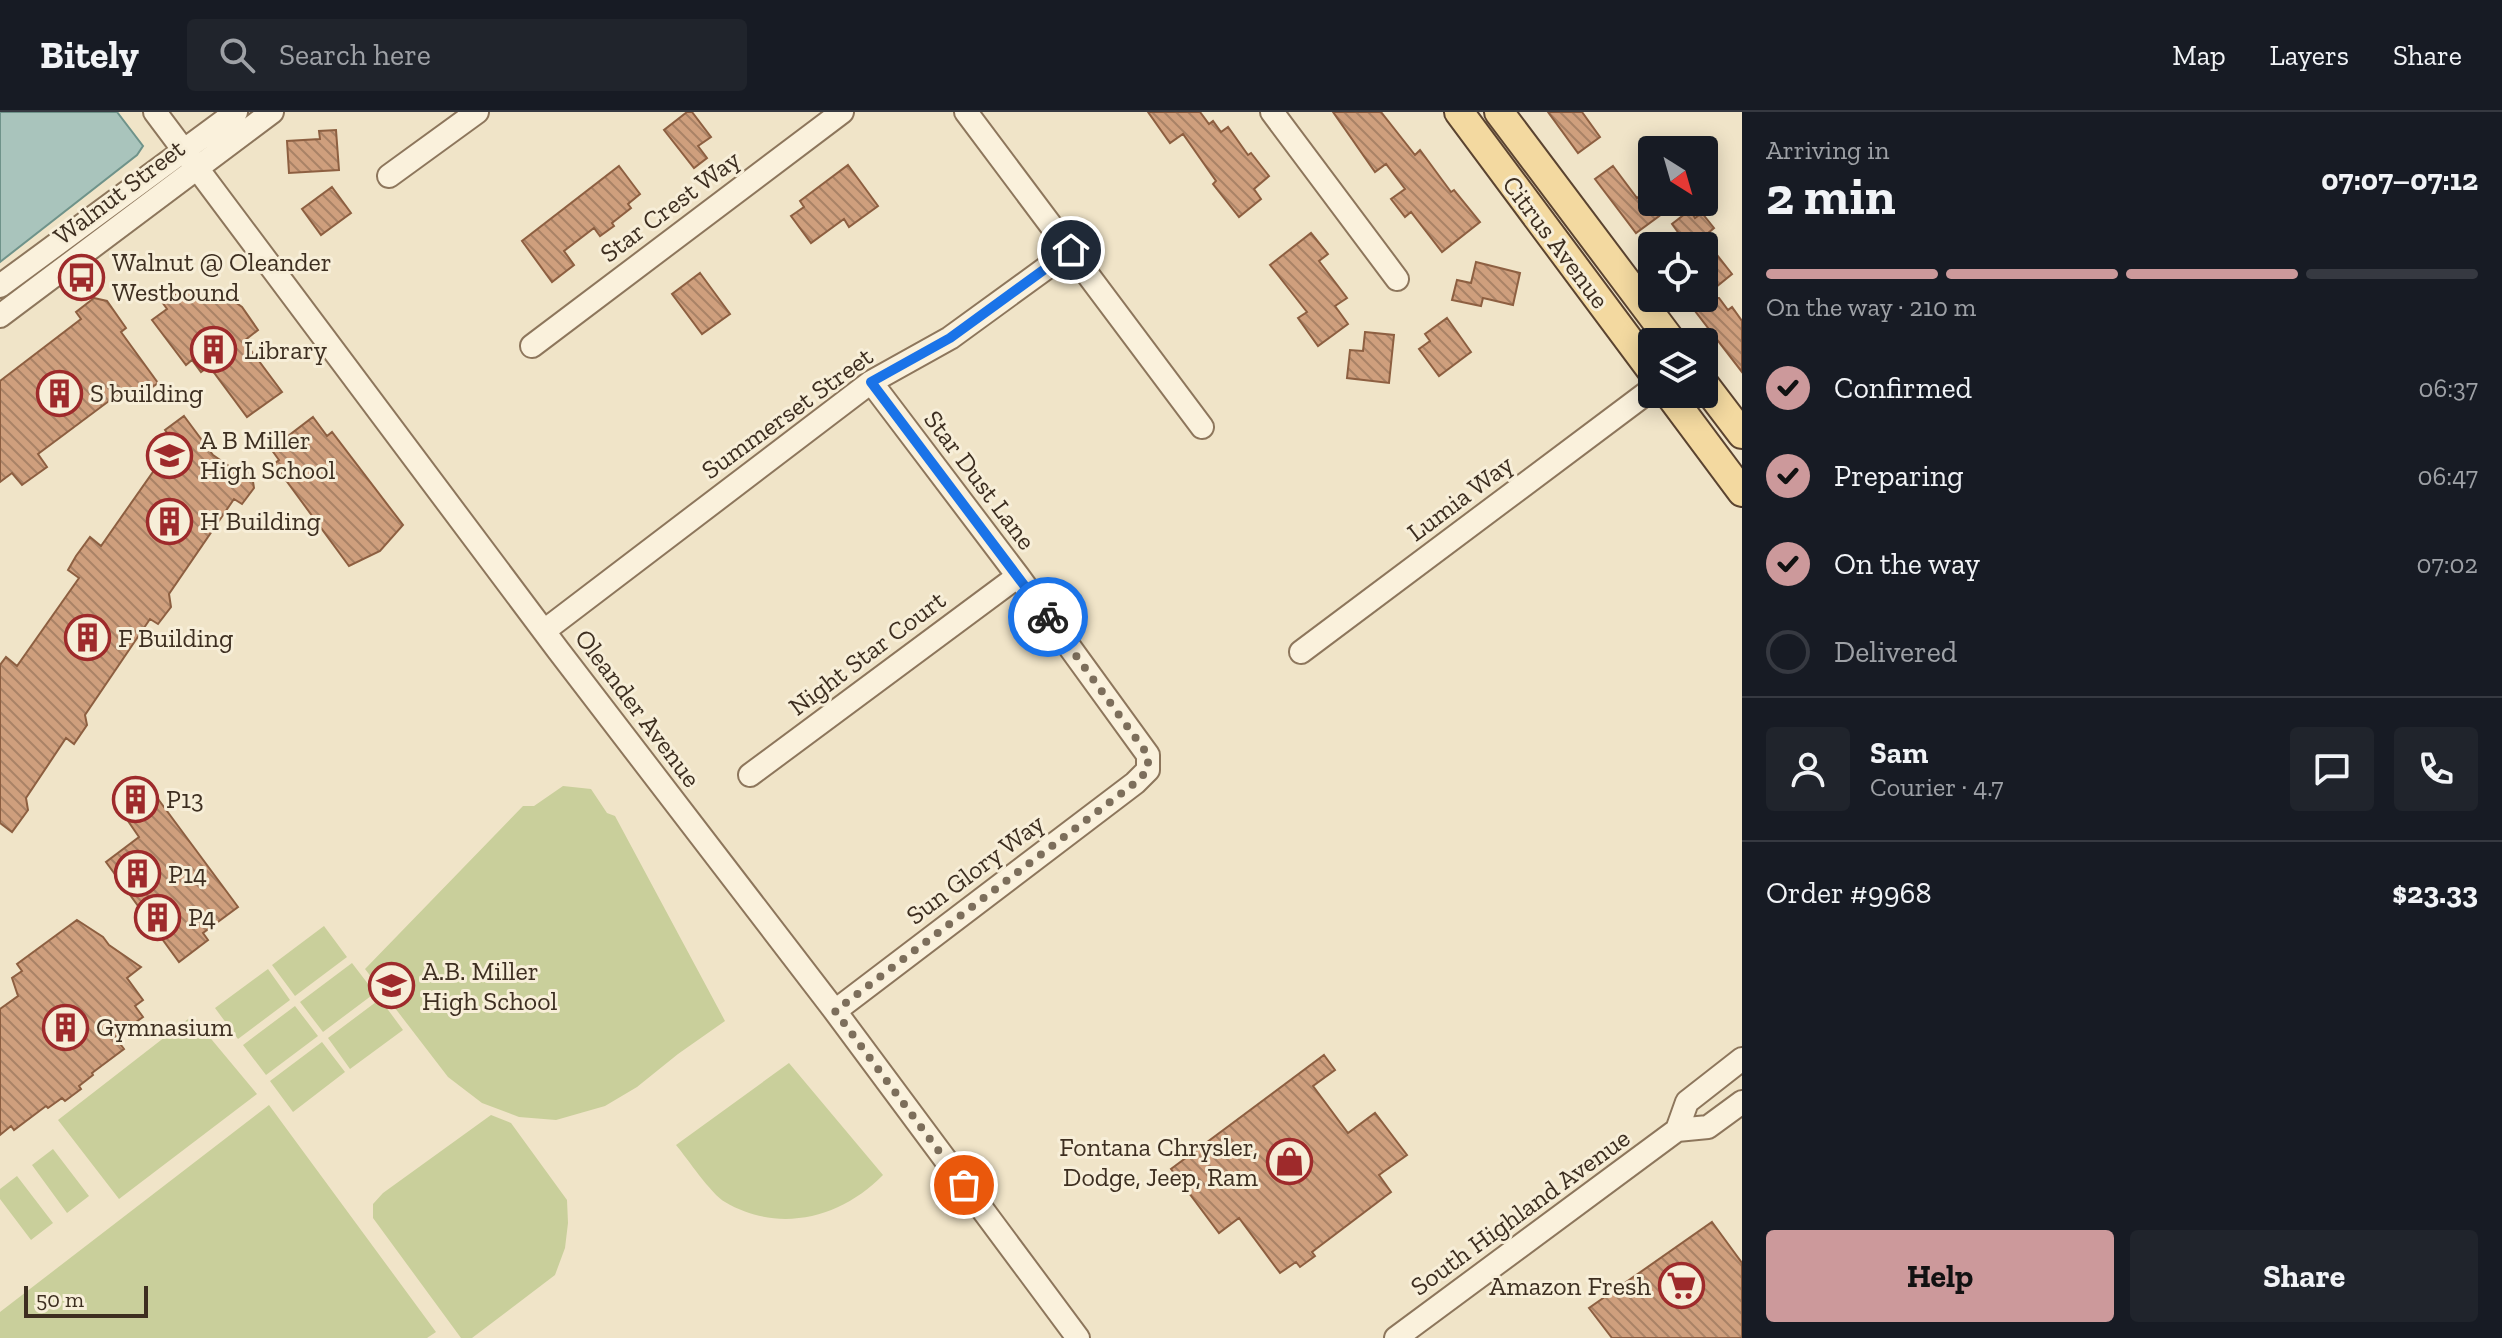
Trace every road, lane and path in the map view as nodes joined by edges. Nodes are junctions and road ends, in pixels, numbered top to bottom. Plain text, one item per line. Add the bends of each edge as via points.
1 (155, 112) edge
2 (236, 112) edge
3 (272, 112) edge
4 (477, 112) edge
5 (842, 112) edge
6 (966, 112) edge
7 (1272, 112) edge
8 (1459, 112) edge
9 (1499, 112) edge
10 (191, 160) junction
11 (389, 176) dead end
12 (1071, 250) junction
13 (1397, 279) dead end
14 (0, 286) edge
15 (0, 316) edge
16 (1661, 328) edge
17 (532, 346) dead end
18 (1638, 352) edge
19 (871, 382) junction
20 (1638, 399) edge
21 (1718, 402) edge
22 (1679, 408) edge
23 (1202, 427) dead end
24 (1742, 434) edge
25 (1742, 492) edge
26 (1018, 576) junction
27 (544, 631) junction
28 (1301, 652) dead end
29 (1148, 770) joint
30 (750, 775) dead end
31 (835, 1011) junction
32 (1742, 1059) edge
33 (1742, 1102) edge
34 (1677, 1130) junction
35 (1078, 1338) edge
36 (1396, 1338) edge

1 - 10 street, Oleander Avenue
2 - 10 street, Walnut Street
3 - 10 street, Walnut Street
4 - 11 street
5 - 17 street, Star Crest Way
6 - 12 street
7 - 13 street
8 - 18 main road, Citrus Avenue
9 - 16 main road, Citrus Avenue
10 - 14 street, Walnut Street
10 - 15 street, Walnut Street
10 - 27 street, Oleander Avenue
12 - 19 street, Summerset Street via 950,338
12 - 23 street
19 - 26 street, Star Dust Lane
19 - 27 street, Summerset Street
20 - 28 street, Lumia Way
21 - 24 main road
22 - 25 main road
26 - 29 street, Star Dust Lane via 1148,755
26 - 30 street, Night Star Court
27 - 31 street, Oleander Avenue
29 - 31 street, Sun Glory Way
31 - 35 street, Oleander Avenue
32 - 34 street, South Highland Avenue via 1687,1102
33 - 34 street, South Highland Avenue via 1708,1127
34 - 36 street, South Highland Avenue

